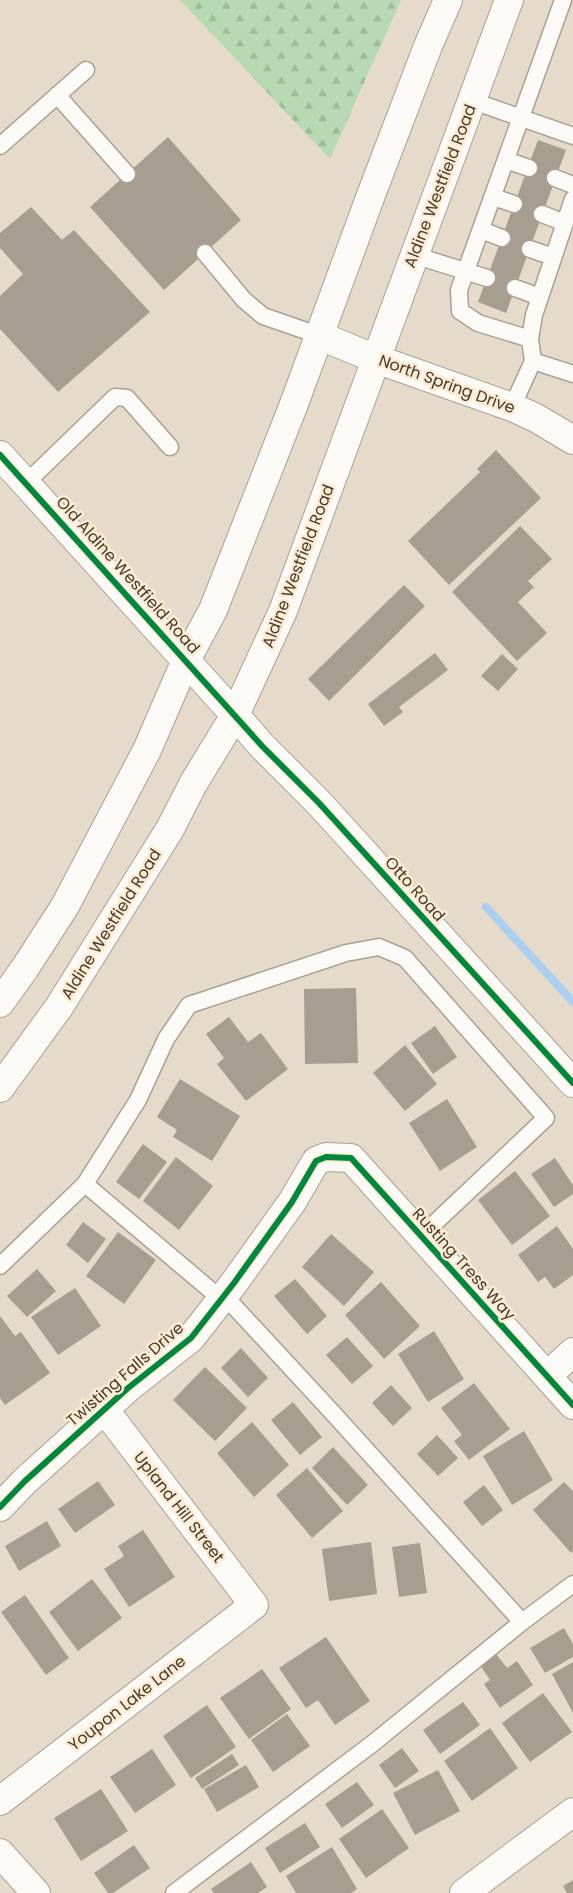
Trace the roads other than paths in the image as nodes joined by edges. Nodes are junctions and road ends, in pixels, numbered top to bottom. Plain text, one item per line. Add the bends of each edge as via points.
1 (448, 0) edge
2 (509, 0) edge
3 (563, 0) edge
4 (86, 70) dead end
5 (57, 95) junction
6 (473, 100) junction
7 (521, 117) junction
8 (573, 136) edge
9 (0, 146) edge
10 (506, 160) junction
11 (529, 168) dead end
12 (127, 174) dead end
13 (555, 178) dead end
14 (573, 185) edge
15 (493, 197) junction
16 (573, 199) edge
17 (514, 204) dead end
18 (542, 214) dead end
19 (565, 223) junction
20 (481, 230) junction
21 (502, 238) dead end
22 (530, 249) dead end
23 (205, 253) dead end
24 (414, 255) junction
25 (553, 257) junction
26 (466, 271) junction
27 (487, 278) dead end
28 (515, 288) dead end
29 (540, 297) junction
30 (318, 335) junction
31 (530, 339) junction
32 (376, 359) junction
33 (534, 361) junction
34 (573, 374) edge
35 (512, 407) junction
36 (573, 440) edge
37 (170, 447) dead end
38 (0, 455) edge
39 (26, 483) junction
40 (186, 660) junction
41 (235, 715) junction
42 (0, 1003) edge
43 (573, 1083) edge
44 (0, 1088) edge
45 (326, 1157) joint
46 (85, 1184) junction
47 (421, 1236) junction
48 (0, 1266) edge
49 (221, 1298) junction
50 (573, 1352) edge
51 (547, 1376) junction
52 (573, 1406) edge
53 (104, 1409) junction
54 (0, 1507) edge
55 (573, 1584) edge
56 (254, 1605) joint
57 (522, 1622) junction
58 (0, 1801) edge
59 (573, 1812) edge
60 (0, 1853) edge
61 (36, 1893) edge
62 (174, 1893) edge
63 (464, 1893) edge

1 - 30 street
2 - 6 street, Aldine Westfield Road
3 - 7 lane
4 - 5 lane
5 - 9 lane
5 - 12 lane
6 - 7 lane
6 - 24 street, Aldine Westfield Road
7 - 8 lane
7 - 10 lane
10 - 11 lane
10 - 15 lane
13 - 14 lane
15 - 17 lane
15 - 20 lane
16 - 19 lane
18 - 19 lane
19 - 25 lane
20 - 21 lane
20 - 26 lane
22 - 25 lane
23 - 30 lane via 244,300 264,316
24 - 26 lane
24 - 32 street, Aldine Westfield Road
25 - 29 lane
26 - 27 lane
26 - 31 lane via 459,290 460,311 478,323
28 - 29 lane
29 - 31 lane
30 - 32 street, North Spring Drive
30 - 40 street via 213,610
31 - 33 lane
32 - 35 street, North Spring Drive
32 - 41 street, Aldine Westfield Road via 283,612
33 - 34 lane
33 - 35 lane
35 - 36 street, North Spring Drive
37 - 39 lane via 127,398 115,397
38 - 39 street, Old Aldine Westfield Road
39 - 40 street, Old Aldine Westfield Road
40 - 41 street, Old Aldine Westfield Road
40 - 42 street via 147,750 65,906
41 - 43 street, Otto Road
41 - 44 street, Aldine Westfield Road via 170,829 60,1007
45 - 47 street, Rusting Tress Way via 351,1158
45 - 49 street, Twisting Falls Drive via 316,1161 292,1202
46 - 47 lane via 138,1100 166,1039 189,1005 346,952 379,947 405,958 546,1118
46 - 48 lane
46 - 49 lane
47 - 51 street, Rusting Tress Way
49 - 53 street, Twisting Falls Drive via 191,1338
49 - 57 lane via 232,1304 332,1411
50 - 51 street
51 - 52 street, Rusting Tress Way
53 - 54 street, Twisting Falls Drive via 25,1480
53 - 56 street, Upland Hill Street
55 - 57 lane
56 - 58 street, Youpon Lake Lane
57 - 62 lane via 372,1744
59 - 63 street
60 - 61 street

